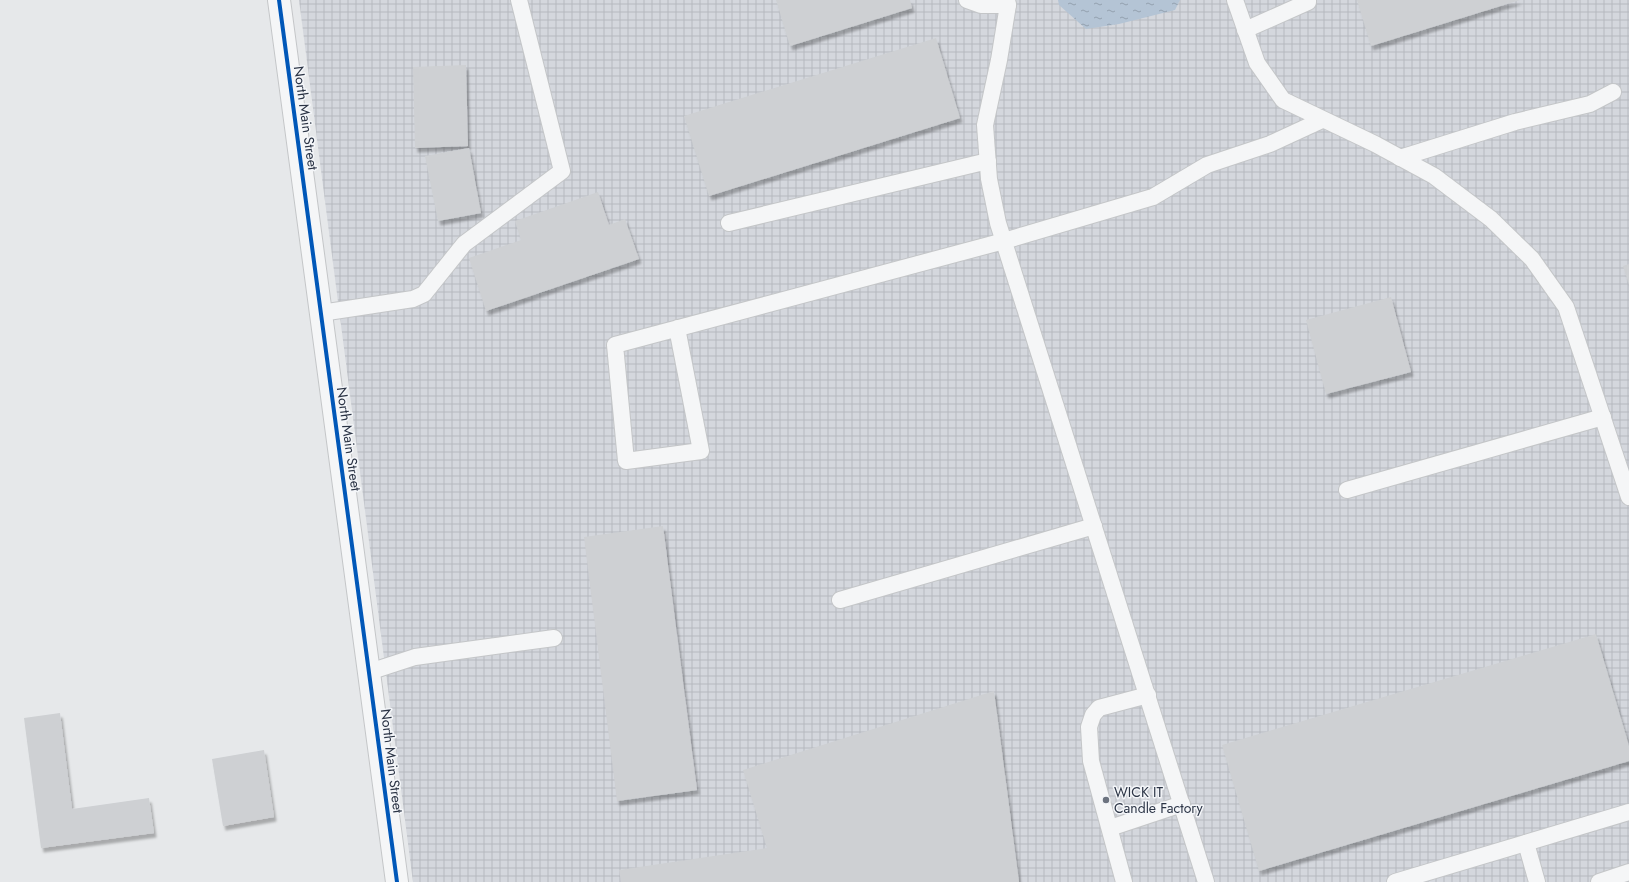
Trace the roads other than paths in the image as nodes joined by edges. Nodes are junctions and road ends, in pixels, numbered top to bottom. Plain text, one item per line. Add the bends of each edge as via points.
1 (279, 0) edge
2 (520, 0) edge
3 (967, 0) edge
4 (1235, 0) edge
5 (1308, 0) edge
6 (1007, 2) edge
7 (1245, 30) junction
8 (1613, 92) dead end
9 (1322, 120) junction
10 (1400, 158) junction
11 (988, 161) junction
12 (729, 223) dead end
13 (1004, 241) junction
14 (321, 313) junction
15 (677, 328) junction
16 (1603, 417) junction
17 (1348, 490) dead end
18 (1629, 497) edge
19 (1094, 526) junction
20 (840, 600) dead end
21 (554, 638) dead end
22 (369, 672) junction
23 (1148, 695) junction
24 (1182, 804) junction
25 (1629, 812) edge
26 (1110, 828) junction
27 (1526, 843) junction
28 (1629, 872) edge
29 (397, 882) edge
30 (1124, 882) edge
31 (1206, 882) edge
32 (1396, 882) edge
33 (1537, 882) edge
34 (1599, 882) edge

1 - 14 street, North Main Street
2 - 14 lane via 562,171 464,244 424,294 413,299
3 - 6 lane via 981,5
4 - 7 lane
5 - 7 lane
6 - 11 lane via 999,60 985,124
7 - 9 lane via 1257,63 1284,100
8 - 10 lane via 1590,104 1514,122
9 - 10 lane
9 - 13 lane via 1270,144 1207,165 1153,197
10 - 16 lane via 1434,176 1491,219 1532,259 1566,307
11 - 12 lane
11 - 13 lane via 998,224
13 - 15 lane
13 - 19 lane
14 - 22 street, North Main Street
15 - 15 lane via 615,345 626,462 701,451
16 - 17 lane
16 - 18 lane
19 - 20 lane
19 - 23 lane
21 - 22 lane via 415,657
22 - 29 street, North Main Street
23 - 24 lane
23 - 26 lane via 1099,708 1093,715 1089,727 1091,761
24 - 26 lane
24 - 31 lane
25 - 27 lane
26 - 30 lane
27 - 32 lane
27 - 33 lane
28 - 34 lane

